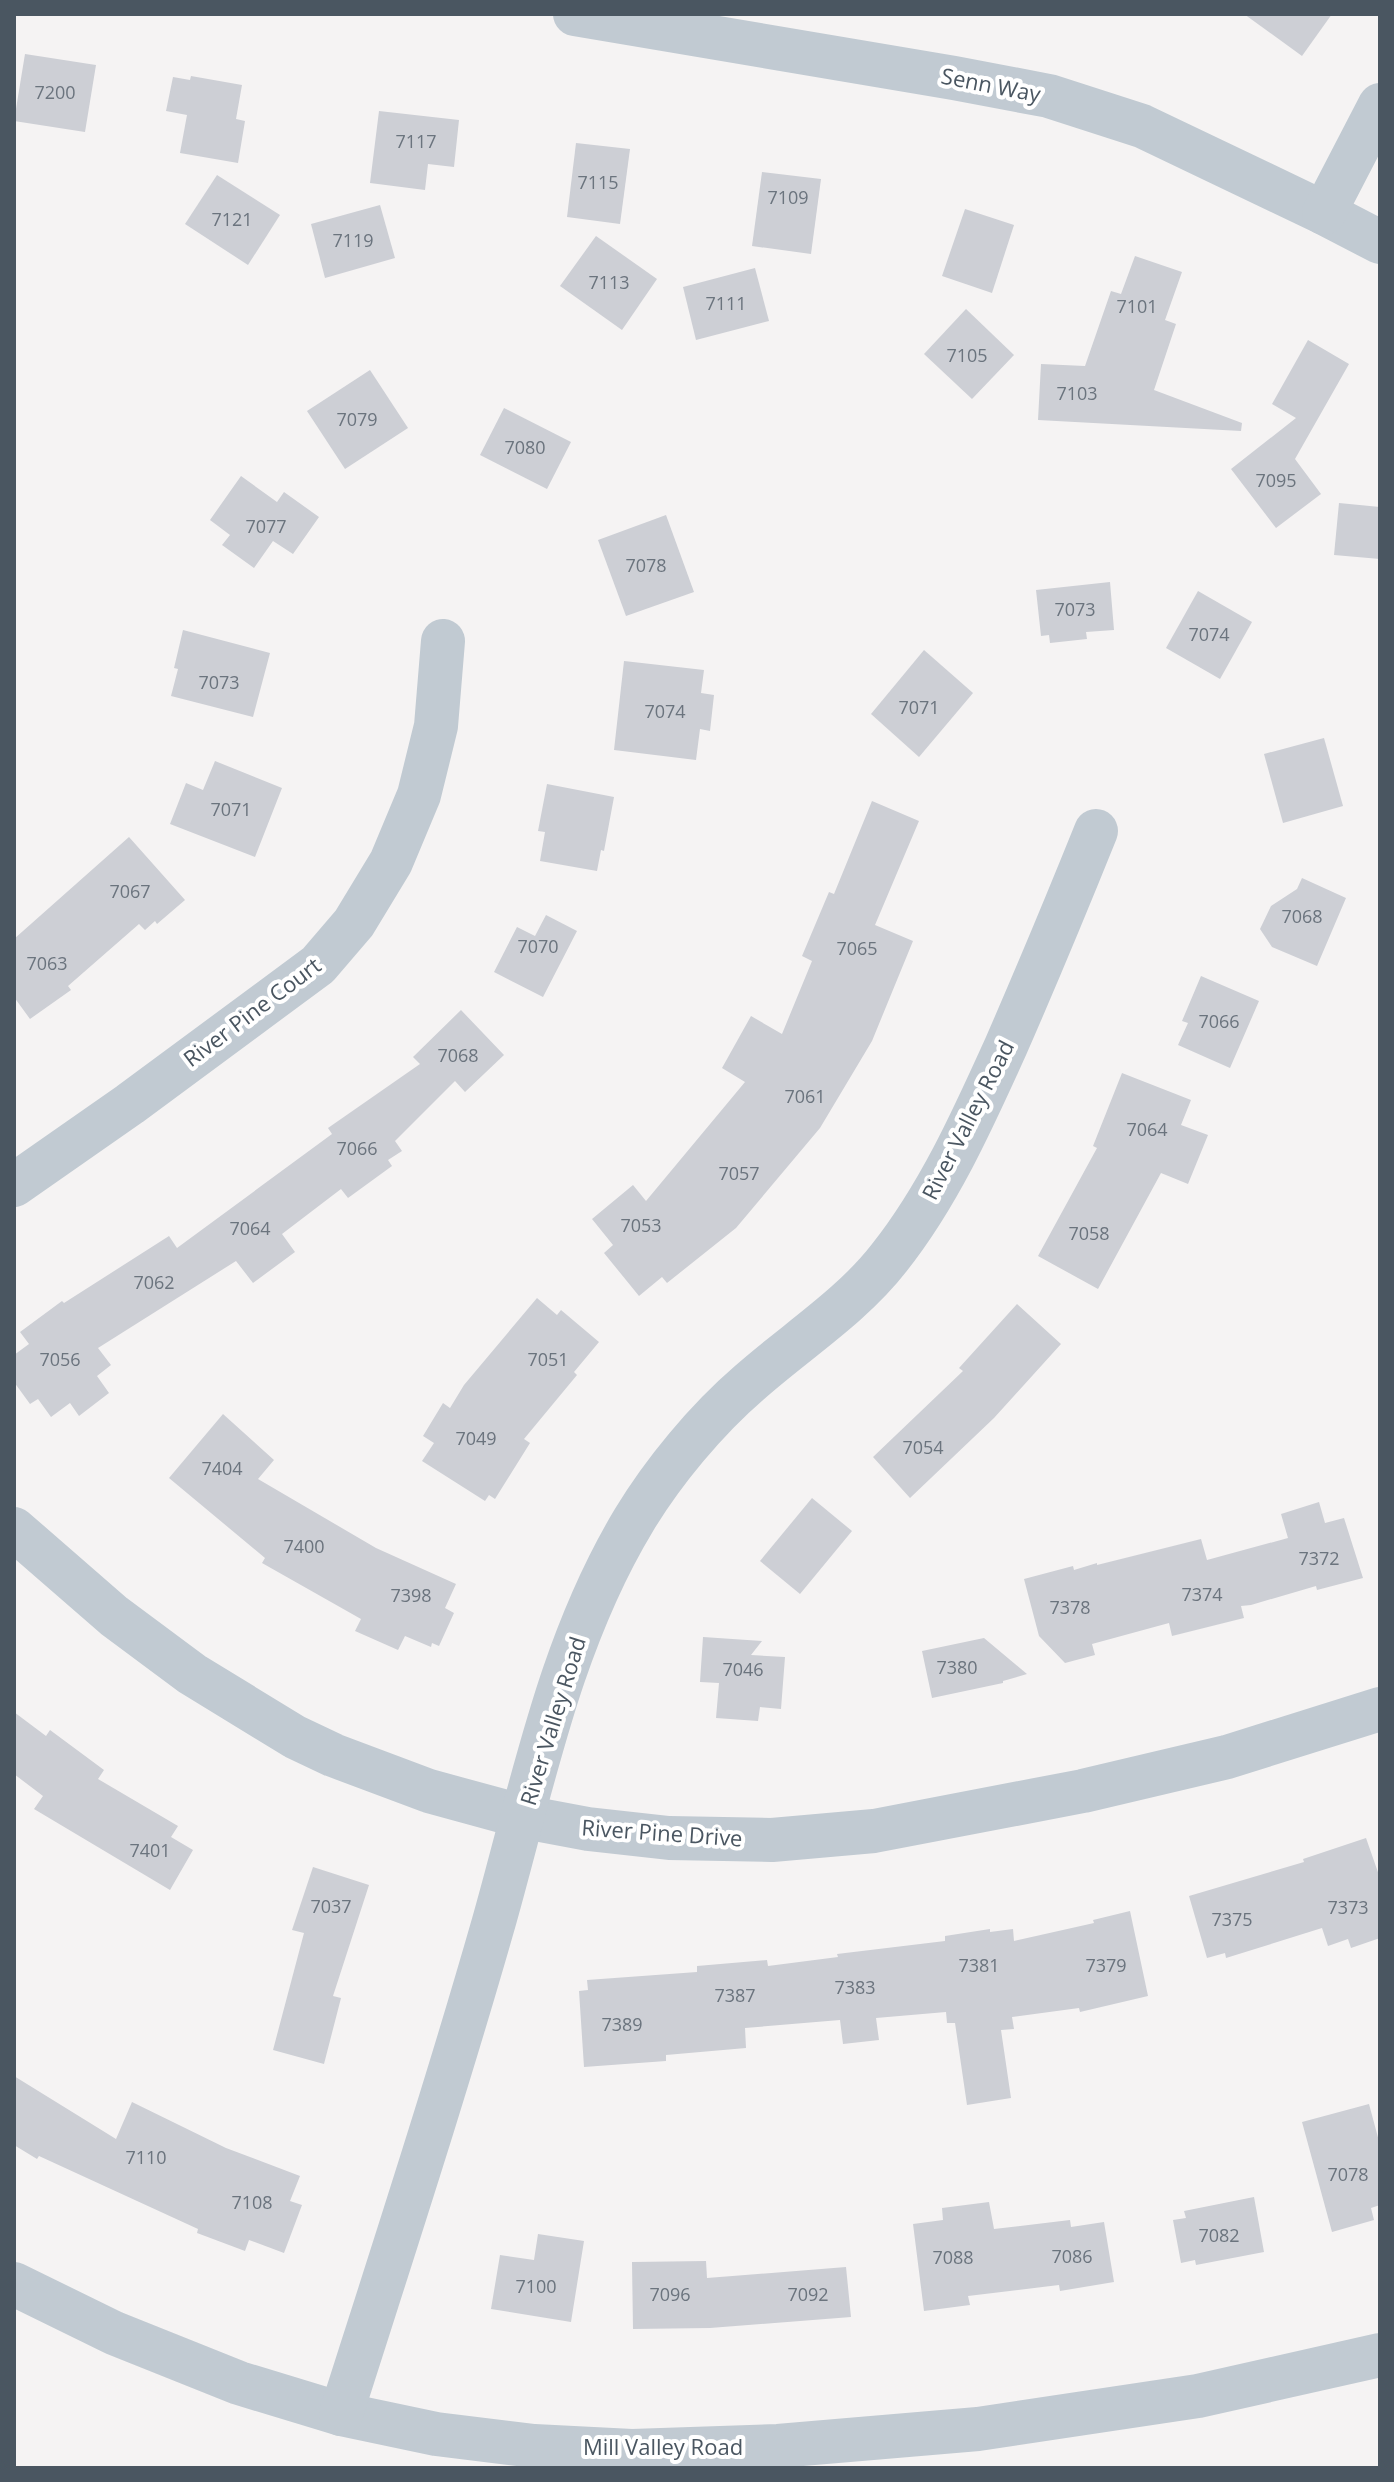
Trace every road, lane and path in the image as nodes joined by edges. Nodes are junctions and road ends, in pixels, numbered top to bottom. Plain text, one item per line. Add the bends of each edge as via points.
1 (575, 14) edge
2 (1380, 105) edge
3 (1324, 213) junction
4 (1380, 242) edge
5 (443, 641) dead end
6 (1096, 831) dead end
7 (14, 1185) edge
8 (14, 1529) edge
9 (1380, 1709) edge
10 (524, 1817) junction
11 (14, 2284) edge
12 (1380, 2355) edge
13 (341, 2414) junction

1 - 3 street, Senn Way via 1049,96 1142,126
2 - 3 street
3 - 4 street, Senn Way
5 - 7 street, River Pine Court via 436,726 419,795 391,862 354,923 318,965
6 - 10 street, River Valley Road via 993,1074 935,1192 888,1259 851,1298 745,1386 686,1448 635,1517 594,1593 563,1673
8 - 10 street, River Pine Drive via 114,1616 192,1674 295,1737 429,1791
9 - 10 street, River Pine Drive via 1227,1757 874,1831 772,1840 669,1838
10 - 13 street, River Valley Road via 447,2087
11 - 13 street, Mill Valley Road via 114,2333 225,2377
12 - 13 street, Mill Valley Road via 1198,2396 978,2429 778,2446 632,2451 534,2446 436,2434

